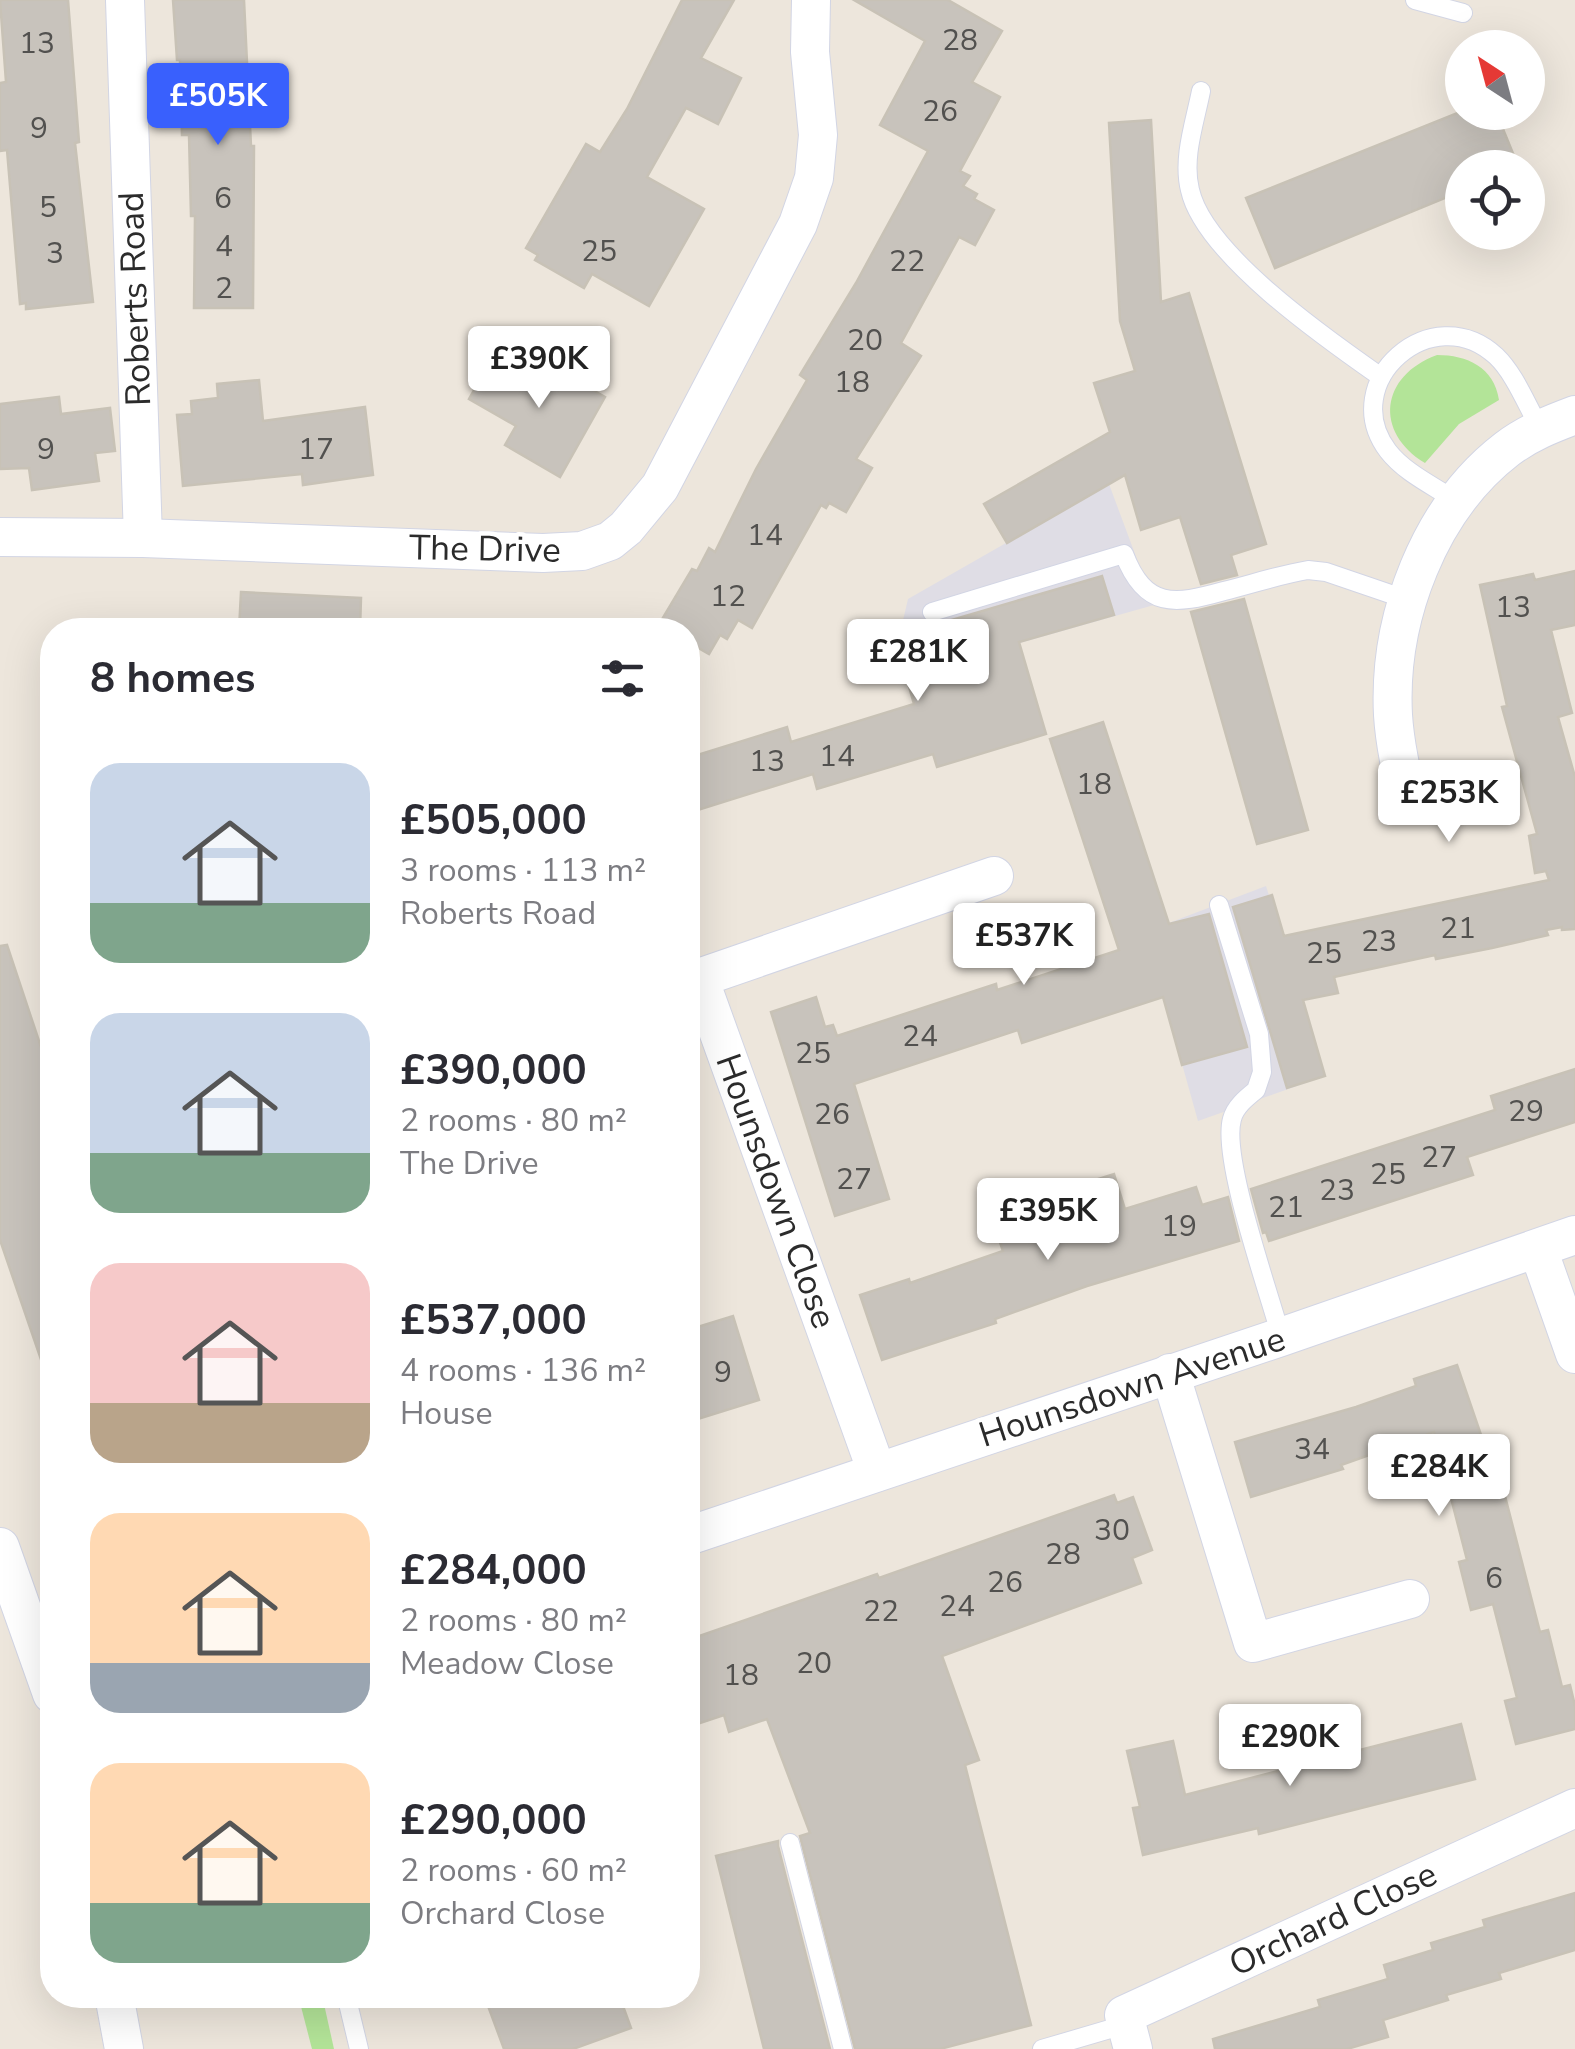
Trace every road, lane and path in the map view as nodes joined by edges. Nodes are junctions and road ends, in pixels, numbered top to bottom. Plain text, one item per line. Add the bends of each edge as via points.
1 (125, 0) edge
2 (811, 0) edge
3 (1416, 0) edge
4 (1462, 12) dead end
5 (1201, 91) dead end
6 (1381, 377) junction
7 (1575, 415) edge
8 (1540, 428) junction
9 (1456, 501) junction
10 (0, 537) edge
11 (142, 538) junction
12 (1408, 600) junction
13 (932, 612) dead end
14 (1408, 806) dead end
15 (994, 876) dead end
16 (1219, 905) dead end
17 (700, 978) edge
18 (700, 981) edge
19 (1575, 1235) edge
20 (1538, 1249) junction
21 (1282, 1338) junction
22 (1575, 1354) edge
23 (1170, 1372) junction
24 (877, 1472) junction
25 (700, 1532) edge
26 (0, 1548) edge
27 (1410, 1599) dead end
28 (40, 1660) edge
29 (1575, 1808) edge
30 (790, 1843) dead end
31 (116, 2008) edge
32 (349, 2008) edge
33 (1130, 2037) edge
34 (124, 2049) edge
35 (360, 2049) edge
36 (843, 2049) edge
37 (1042, 2049) edge

1 - 11 street, Roberts Road
2 - 11 street, The Drive via 818,136 814,178 798,224 660,487 610,541 543,553
3 - 4 lane
5 - 6 lane via 1187,162 1201,217 1288,308
6 - 8 lane via 1412,344 1433,337 1476,342 1497,357
6 - 9 lane via 1374,418 1389,452
7 - 8 street
8 - 9 street via 1508,448
9 - 12 street
10 - 11 street, The Drive
12 - 13 lane via 1308,570 1167,601 1136,581 1124,554
12 - 14 street via 1393,714
15 - 17 street, Hounsdown Close
16 - 21 lane via 1263,1053 1256,1090 1232,1118 1229,1152
18 - 24 street, Hounsdown Close
19 - 20 street, Hounsdown Avenue
20 - 21 street, Hounsdown Avenue
20 - 22 street
21 - 23 street, Hounsdown Avenue
23 - 24 street, Hounsdown Avenue
23 - 27 street via 1253,1643
24 - 25 street, Hounsdown Avenue
26 - 28 street
29 - 33 street, Orchard Close via 1124,2015
30 - 36 lane
31 - 34 street
32 - 35 lane
33 - 37 lane

